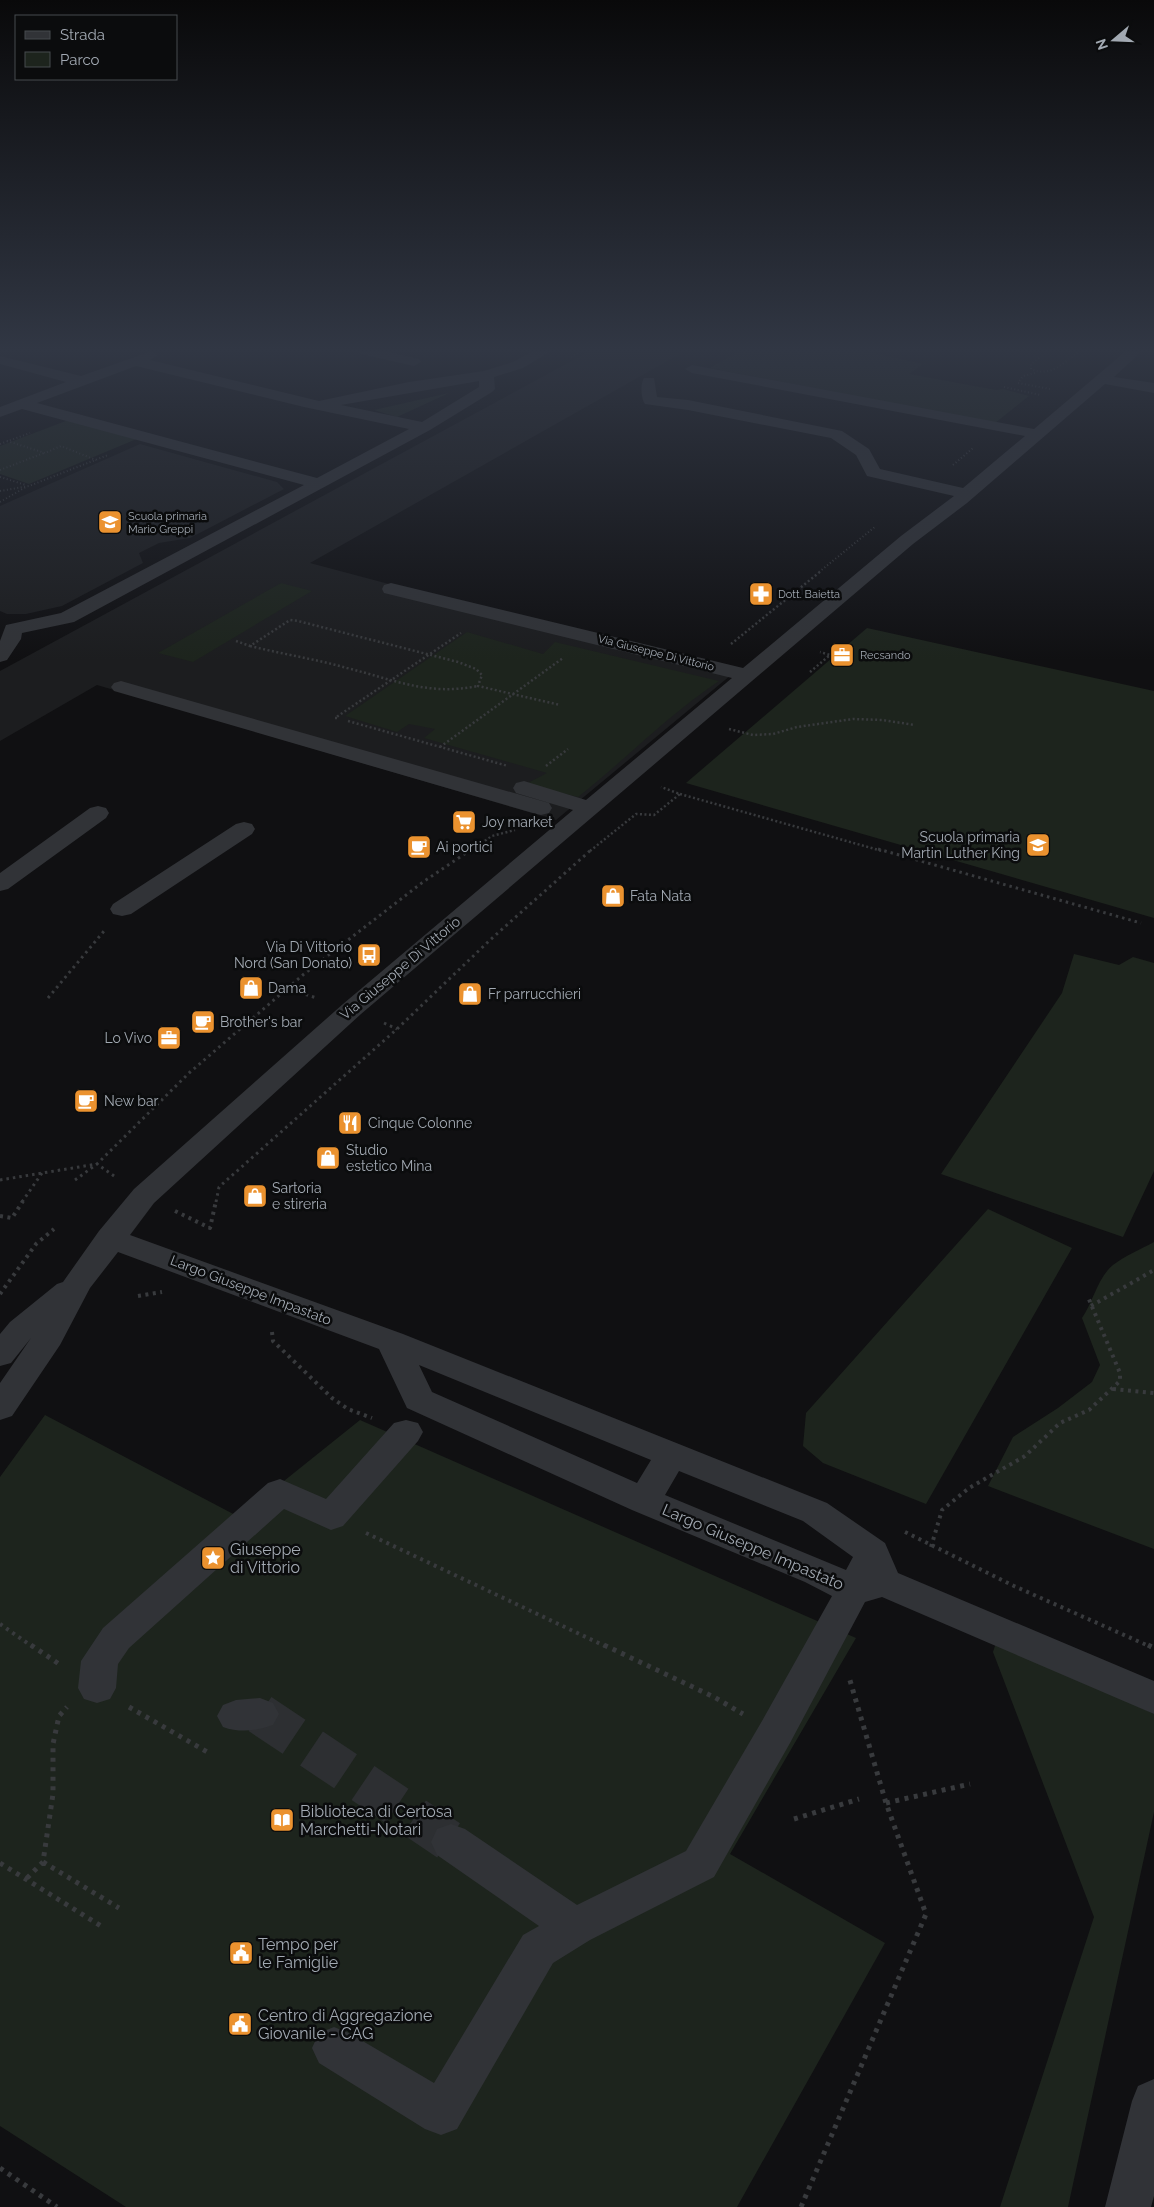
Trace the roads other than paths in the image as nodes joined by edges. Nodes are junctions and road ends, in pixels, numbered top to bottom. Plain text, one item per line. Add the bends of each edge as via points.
1 (207, 454) edge
2 (372, 454) edge
3 (864, 454) edge
4 (1014, 454) edge
5 (317, 483) junction
6 (966, 494) junction
7 (391, 589) dead end
8 (6, 627) edge
9 (0, 656) edge
10 (746, 675) junction
11 (121, 686) dead end
12 (225, 698) dead end
13 (541, 808) road end
14 (589, 808) junction
15 (98, 813) dead end
16 (244, 829) dead end
17 (6, 874) edge
18 (122, 910) road end
19 (110, 1238) junction
20 (77, 1284) junction
21 (392, 1342) junction
22 (0, 1355) edge
23 (0, 1408) edge
24 (406, 1432) dead end
25 (672, 1454) junction
26 (644, 1501) junction
27 (870, 1575) junction
28 (92, 1685) road end
29 (1154, 1698) edge
30 (451, 1842) tunnel mouth
31 (575, 1927) junction
32 (334, 2048) dead end
33 (1154, 2101) edge
34 (1128, 2207) edge

1 - 5 street
2 - 5 street
3 - 6 street via 873,472
4 - 6 street, Via Giuseppe Di Vittorio
5 - 8 street via 67,618
6 - 10 street, Via Giuseppe Di Vittorio
7 - 10 street, Via Giuseppe Di Vittorio
8 - 9 street via 11,639
10 - 14 street, Via Giuseppe Di Vittorio
11 - 13 street
12 - 14 street
14 - 19 street, Via Giuseppe Di Vittorio via 352,1009 159,1182
15 - 17 street
16 - 18 street
19 - 20 street, Via Giuseppe Di Vittorio
19 - 21 street, Largo Giuseppe Impastato
20 - 22 street, Via Giuseppe Di Vittorio via 20,1330
20 - 23 street, Via Giuseppe Di Vittorio via 49,1337
21 - 25 street, Largo Giuseppe Impastato
21 - 26 street, Largo Giuseppe Impastato via 419,1400
24 - 28 street via 332,1517 280,1492 116,1638 100,1660
25 - 26 street
25 - 27 street, Largo Giuseppe Impastato via 815,1512
26 - 27 street, Largo Giuseppe Impastato via 818,1572
27 - 29 street
27 - 31 street via 700,1864
30 - 31 street
31 - 32 street via 538,1949 441,2113
33 - 34 street

